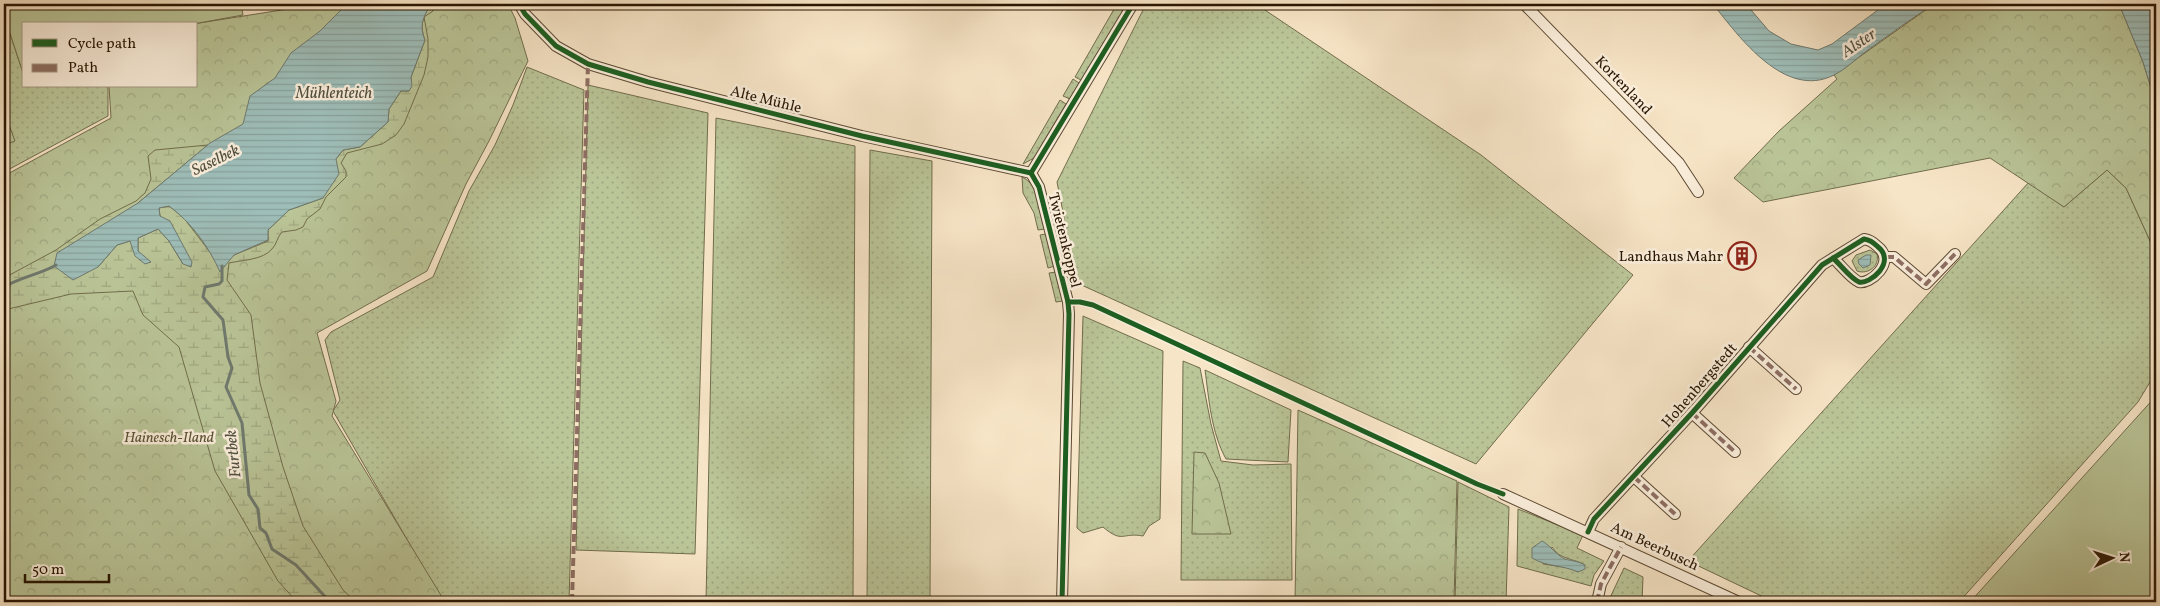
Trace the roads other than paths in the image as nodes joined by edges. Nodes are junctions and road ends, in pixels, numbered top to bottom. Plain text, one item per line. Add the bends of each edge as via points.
1 (518, 4) edge
2 (1133, 4) edge
3 (1524, 4) edge
4 (1032, 173) junction
5 (1698, 192) dead end
6 (1955, 254) dead end
7 (1886, 257) junction
8 (1834, 258) junction
9 (1749, 347) junction
10 (1796, 389) dead end
11 (1692, 413) junction
12 (1735, 452) dead end
13 (1634, 476) junction
14 (1503, 494) dead end
15 (1675, 514) dead end
16 (1588, 532) junction
17 (1621, 547) junction
18 (1062, 602) edge
19 (1597, 602) edge
20 (1739, 602) edge

1 - 4 street, Alte Mühle via 556,46 588,64 862,136
2 - 4 street
3 - 5 street, Kortenland via 1679,163
4 - 18 street, Twietenkoppel via 1039,187 1069,314
6 - 7 street, Hohenbergstedt via 1926,284 1894,257
7 - 8 street, Hohenbergstedt via 1884,251 1864,239
7 - 8 street via 1885,263 1869,281 1862,283
8 - 9 street, Hohenbergstedt via 1822,265
9 - 10 street, Hohenbergstedt
9 - 11 street, Hohenbergstedt
11 - 12 street, Hohenbergstedt
11 - 13 street, Hohenbergstedt
13 - 15 street
13 - 16 street, Hohenbergstedt via 1594,519
14 - 16 street, Am Beerbusch
16 - 17 street, Am Beerbusch
17 - 19 street via 1601,584
17 - 20 street, Am Beerbusch

